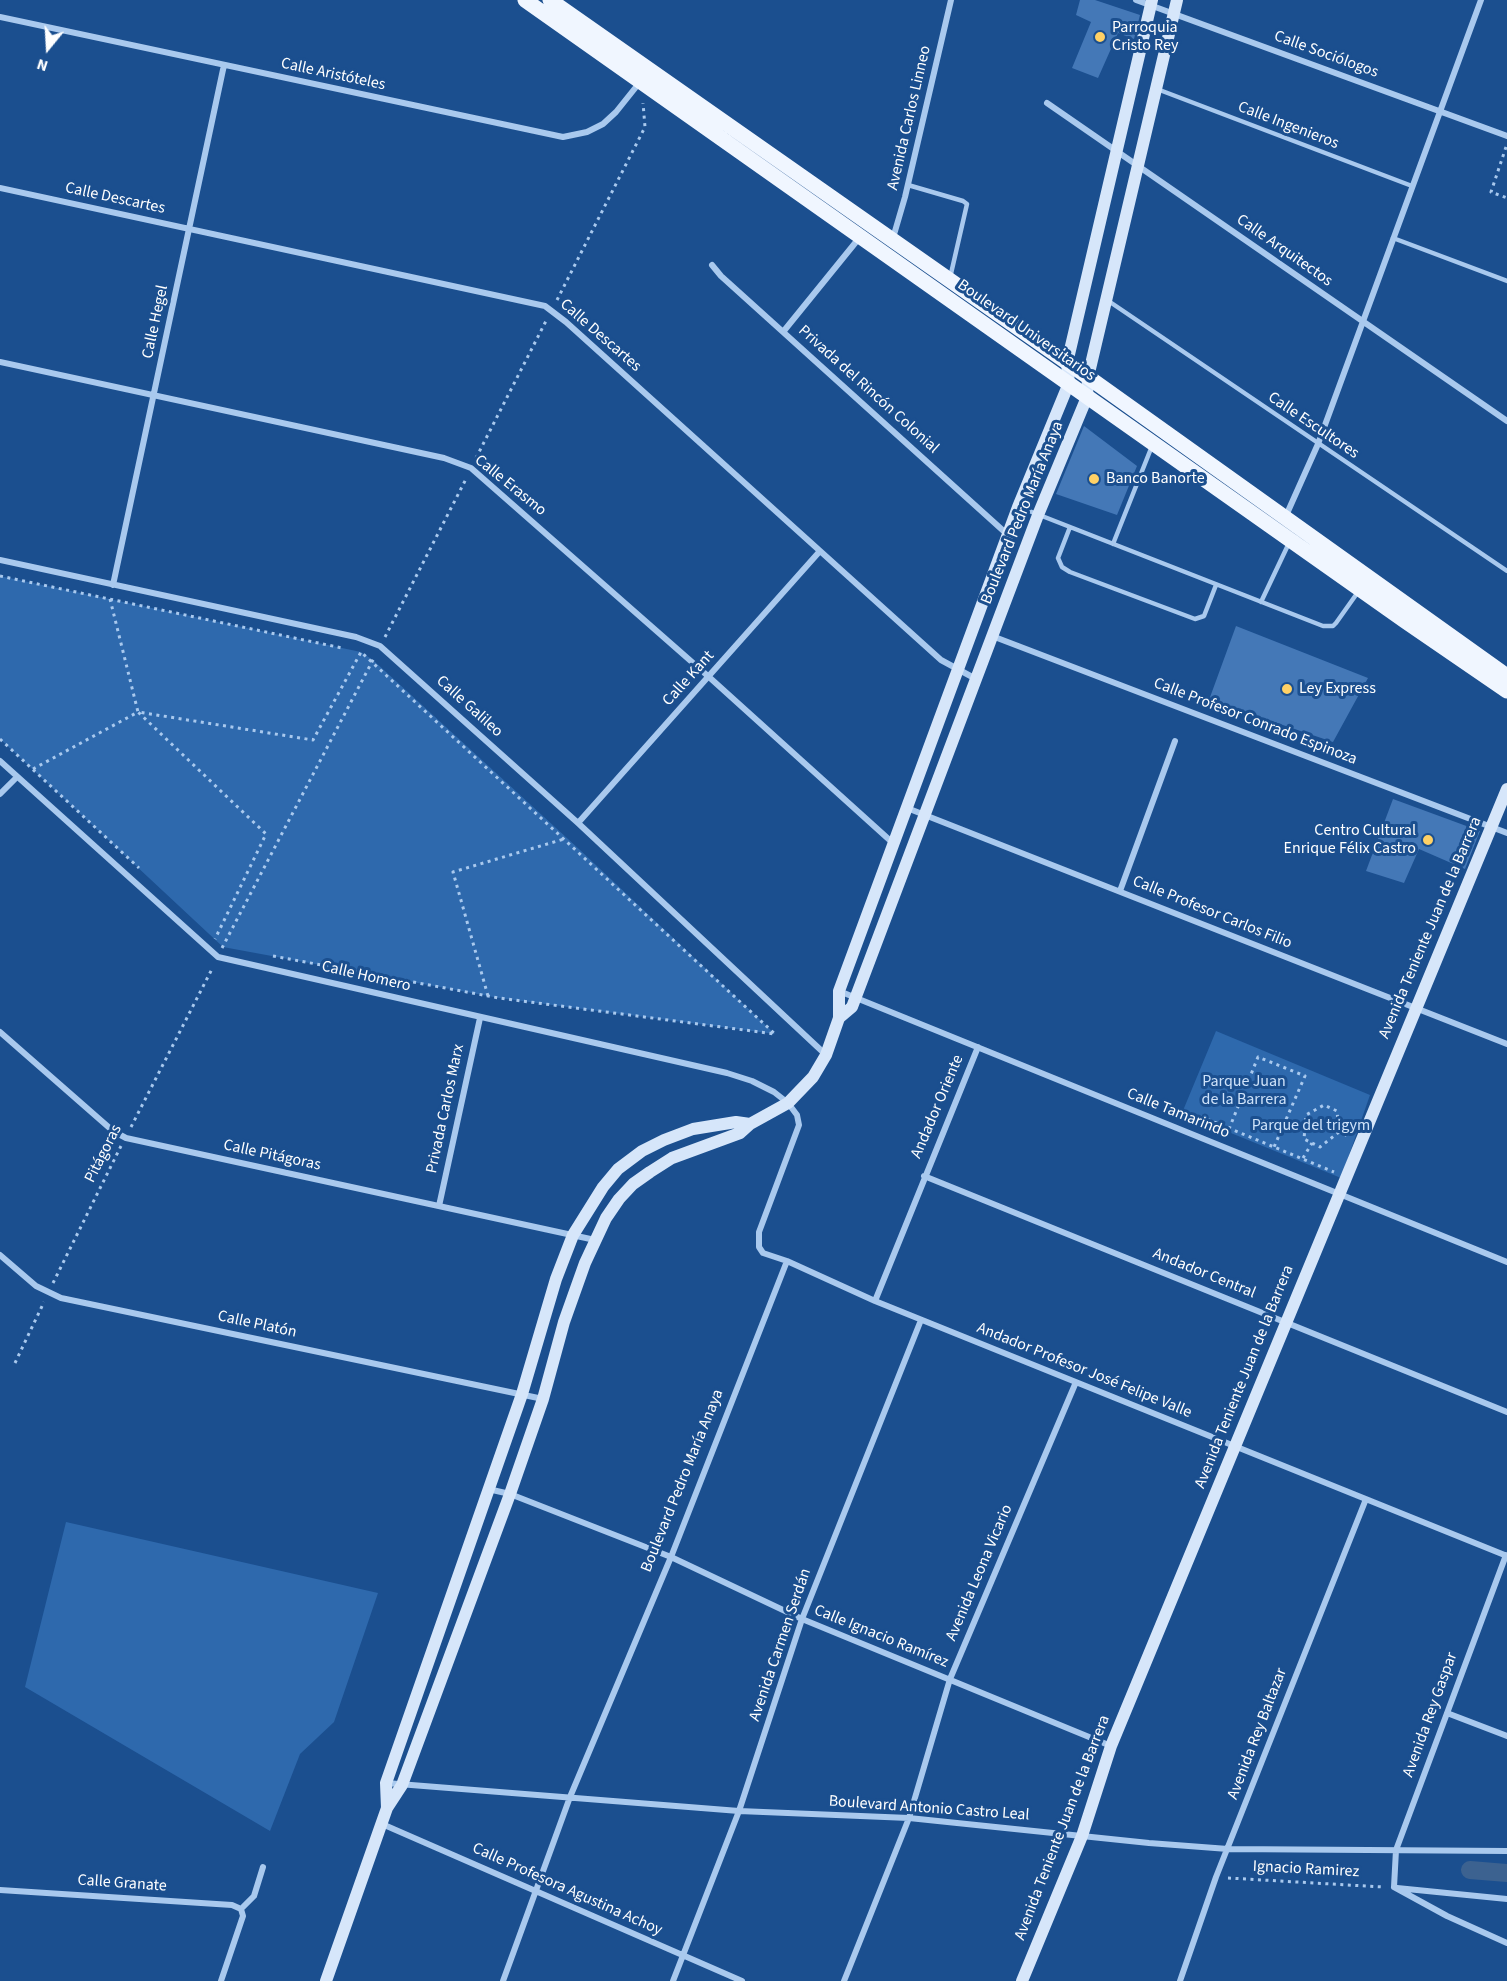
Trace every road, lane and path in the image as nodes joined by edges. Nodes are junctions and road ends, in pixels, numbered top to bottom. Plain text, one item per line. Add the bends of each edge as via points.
1 (525, 0) edge
2 (549, 0) edge
3 (951, 0) edge
4 (1136, 0) edge
5 (1177, 0) edge
6 (1480, 0) edge
7 (1151, 3) edge
8 (1173, 14) junction
9 (0, 17) edge
10 (224, 66) junction
11 (641, 81) junction
12 (1156, 89) junction
13 (1047, 103) dead end
14 (1440, 111) junction
15 (1507, 136) edge
16 (1507, 143) edge
17 (1116, 151) junction
18 (1138, 165) junction
19 (908, 185) junction
20 (1412, 186) junction
21 (0, 188) edge
22 (1507, 198) edge
23 (189, 228) junction
24 (861, 236) junction
25 (1393, 238) junction
26 (892, 241) junction
27 (712, 265) dead end
28 (949, 280) junction
29 (1507, 281) edge
30 (1106, 300) junction
31 (551, 311) junction
32 (1362, 322) junction
33 (783, 332) junction
34 (0, 362) edge
35 (1067, 363) junction
36 (1088, 377) junction
37 (1069, 383) junction
38 (154, 394) junction
39 (1087, 397) junction
40 (1507, 421) edge
41 (1153, 443) junction
42 (1318, 444) junction
43 (471, 468) junction
44 (1018, 507) junction
45 (1038, 515) junction
46 (1285, 519) junction
47 (1070, 527) junction
48 (1008, 535) junction
49 (1290, 540) junction
50 (1113, 544) junction
51 (820, 551) junction
52 (0, 560) edge
53 (1507, 571) edge
54 (0, 576) edge
55 (114, 585) junction
56 (1216, 585) junction
57 (1360, 590) junction
58 (110, 599) junction
59 (1261, 602) junction
60 (992, 636) junction
61 (380, 646) junction
62 (349, 649) dead end
63 (958, 669) junction
64 (1507, 676) edge
65 (709, 677) junction
66 (976, 679) junction
67 (1507, 691) edge
68 (138, 712) junction
69 (0, 739) edge
70 (1175, 741) dead end
71 (0, 761) edge
72 (33, 769) junction
73 (16, 777) junction
74 (1507, 789) edge
75 (0, 794) edge
76 (907, 808) junction
77 (924, 815) junction
78 (578, 824) junction
79 (1490, 827) junction
80 (1507, 833) edge
81 (564, 839) junction
82 (894, 844) junction
83 (146, 874) dead end
84 (1120, 891) junction
85 (223, 946) junction
86 (269, 955) dead end
87 (218, 957) junction
88 (839, 991) junction
89 (489, 996) junction
90 (855, 998) junction
91 (1416, 1007) junction
92 (480, 1018) junction
93 (839, 1018) junction
94 (0, 1032) edge
95 (1507, 1044) edge
96 (978, 1047) junction
97 (826, 1055) junction
98 (788, 1103) junction
99 (750, 1124) junction
100 (1353, 1127) dead end
101 (1230, 1129) junction
102 (1339, 1132) junction
103 (1192, 1134) junction
104 (126, 1138) junction
105 (1312, 1143) junction
106 (1274, 1147) junction
107 (1303, 1158) junction
108 (1339, 1173) dead end
109 (924, 1176) junction
110 (1339, 1194) junction
111 (439, 1206) junction
112 (573, 1234) junction
113 (595, 1240) junction
114 (0, 1255) edge
115 (787, 1261) junction
116 (1507, 1262) edge
117 (48, 1293) junction
118 (875, 1301) junction
119 (921, 1320) junction
120 (1286, 1321) junction
121 (15, 1363) dead end
122 (1076, 1382) junction
123 (522, 1394) junction
124 (543, 1399) junction
125 (1507, 1412) edge
126 (1234, 1446) junction
127 (488, 1489) junction
128 (510, 1494) junction
129 (1366, 1499) junction
130 (1506, 1555) edge
131 (671, 1557) junction
132 (802, 1619) junction
133 (950, 1679) junction
134 (1447, 1713) junction
135 (1507, 1736) edge
136 (1111, 1746) junction
137 (386, 1783) junction
138 (402, 1785) junction
139 (570, 1797) junction
140 (387, 1808) junction
141 (739, 1810) junction
142 (909, 1818) junction
143 (382, 1824) junction
144 (1082, 1836) junction
145 (1228, 1849) junction
146 (1396, 1850) junction
147 (1507, 1851) edge
148 (263, 1867) dead end
149 (1216, 1877) junction
150 (1394, 1887) junction
151 (0, 1890) edge
152 (536, 1890) junction
153 (1507, 1899) edge
154 (241, 1909) junction
155 (1507, 1943) edge
156 (682, 1956) junction
157 (221, 1981) edge
158 (326, 1981) edge
159 (503, 1981) edge
160 (673, 1981) edge
161 (742, 1981) edge
162 (844, 1981) edge
163 (1022, 1981) edge
164 (1180, 1981) edge

1 - 11 main road, Boulevard Universitarios
2 - 26 main road, Boulevard Universitarios
3 - 19 street, Avenida Carlos Linneo
4 - 7 street, Calle Sociólogos
5 - 8 street, Boulevard Pedro María Anaya
6 - 14 street
7 - 8 street, Calle Sociólogos
7 - 17 street, Boulevard Pedro María Anaya
8 - 12 street, Boulevard Pedro María Anaya
8 - 14 street, Calle Sociólogos
9 - 10 street, Calle Aristóteles
10 - 11 street, Calle Aristóteles via 563,137 603,124
10 - 23 street, Calle Hegel
11 - 24 main road, Boulevard Universitarios
11 - 31 path, Pitágoras via 645,127
12 - 18 street, Boulevard Pedro María Anaya
12 - 20 lane, Calle Ingenieros
13 - 17 street, Calle Arquitectos
14 - 15 street, Calle Sociólogos
14 - 20 street
16 - 22 path via 1491,192
17 - 18 street, Calle Arquitectos
17 - 35 street, Boulevard Pedro María Anaya
18 - 30 street, Boulevard Pedro María Anaya
18 - 32 street, Calle Arquitectos
19 - 26 street, Avenida Carlos Linneo
19 - 28 lane via 967,204
20 - 25 street
21 - 23 street, Calle Descartes
23 - 31 street, Calle Descartes via 530,302
23 - 38 street, Calle Hegel
24 - 33 street
24 - 37 main road, Boulevard Universitarios
25 - 29 lane
25 - 32 street
26 - 28 main road, Boulevard Universitarios
27 - 33 street, Privada del Rincón Colonial
28 - 35 main road, Boulevard Universitarios
30 - 36 street, Boulevard Pedro María Anaya
30 - 42 lane, Calle Escultores
31 - 43 path, Pitágoras
31 - 51 street, Calle Descartes
32 - 40 street, Calle Arquitectos
32 - 42 street
33 - 48 street, Privada del Rincón Colonial
34 - 38 street, Calle Erasmo
35 - 36 main road, Boulevard Universitarios
35 - 37 street, Boulevard Pedro María Anaya
36 - 39 street, Boulevard Pedro María Anaya
36 - 46 main road, Boulevard Universitarios
37 - 39 main road, Boulevard Universitarios
37 - 44 street, Boulevard Pedro María Anaya
38 - 43 street, Calle Erasmo via 444,458
38 - 55 street, Calle Hegel
39 - 41 main road, Boulevard Universitarios
39 - 45 street, Boulevard Pedro María Anaya
41 - 49 main road, Boulevard Universitarios
41 - 50 lane
42 - 46 street
42 - 53 lane, Calle Escultores
43 - 61 path, Pitágoras
43 - 65 street, Calle Erasmo
44 - 45 lane
44 - 48 street, Boulevard Pedro María Anaya
45 - 47 lane
45 - 60 street, Boulevard Pedro María Anaya
46 - 64 main road, Boulevard Universitarios
47 - 50 lane
47 - 56 lane via 1059,563 1080,576 1195,619 1204,616
48 - 63 street, Boulevard Pedro María Anaya
49 - 57 main road, Boulevard Universitarios
49 - 59 lane
50 - 56 lane
51 - 63 street, Calle Descartes via 941,660
51 - 65 street, Calle Kant
52 - 55 street, Calle Galileo
54 - 58 path
55 - 61 street, Calle Galileo via 356,637
56 - 59 lane
57 - 59 lane via 1336,623 1328,627
57 - 67 main road, Boulevard Universitarios
58 - 62 path
58 - 68 path
60 - 66 street, Boulevard Pedro María Anaya
60 - 79 street, Calle Profesor Conrado Espinoza
61 - 78 street, Calle Galileo
61 - 85 path, Pitágoras
63 - 66 street, Calle Descartes
63 - 76 street, Boulevard Pedro María Anaya
65 - 78 street, Calle Kant
65 - 82 street, Calle Erasmo
66 - 77 street, Boulevard Pedro María Anaya
68 - 72 path
68 - 81 path via 313,740 361,652
68 - 85 path via 266,834 215,939
69 - 72 path
70 - 84 street
71 - 73 street, Calle Homero
72 - 83 path
73 - 75 street
73 - 87 street, Calle Homero
74 - 79 street, Avenida Teniente Juan de la Barrera
76 - 77 street, Calle Profesor Carlos Filio
76 - 82 street, Boulevard Pedro María Anaya
77 - 84 street, Calle Profesor Carlos Filio
77 - 90 street, Boulevard Pedro María Anaya
78 - 97 street, Calle Galileo
79 - 80 street, Calle Profesor Conrado Espinoza
79 - 91 street, Avenida Teniente Juan de la Barrera
81 - 89 path via 453,872
81 - 89 path via 775,1034
82 - 88 street, Boulevard Pedro María Anaya
84 - 91 street, Calle Profesor Carlos Filio
85 - 87 path, Pitágoras
86 - 89 path
87 - 92 street, Calle Homero
87 - 104 path, Pitágoras
88 - 90 street, Calle Tamarindo
88 - 93 street, Boulevard Pedro María Anaya
90 - 93 street, Boulevard Pedro María Anaya via 852,1007
90 - 96 street, Calle Tamarindo
91 - 95 street, Calle Profesor Carlos Filio
91 - 110 street, Avenida Teniente Juan de la Barrera
92 - 98 street, Calle Homero via 727,1073 752,1081
92 - 111 street, Privada Carlos Marx
93 - 97 street, Boulevard Pedro María Anaya
94 - 104 street, Calle Pitágoras via 113,1131
96 - 103 street, Calle Tamarindo
96 - 109 street, Andador Oriente
97 - 98 street, Boulevard Pedro María Anaya via 813,1077
98 - 99 street, Boulevard Pedro María Anaya
98 - 115 street via 799,1125 758,1239 763,1253
99 - 112 street via 736,1122 693,1129 642,1151 618,1169 603,1187
99 - 113 street, Boulevard Pedro María Anaya via 727,1139 672,1158 633,1184 619,1199
100 - 102 path via 1350,1137
101 - 103 path via 1202,1117
101 - 106 path
101 - 106 path via 1258,1057 1286,1068 1305,1076
102 - 105 path via 1320,1147
102 - 105 path via 1337,1111 1324,1105 1306,1115 1304,1139
103 - 110 street, Calle Tamarindo
104 - 111 street, Calle Pitágoras
104 - 117 path, Pitágoras
105 - 107 path
106 - 107 path
107 - 108 path
109 - 118 street, Andador Oriente
109 - 120 street, Andador Central
110 - 116 street, Calle Tamarindo
110 - 120 street, Avenida Teniente Juan de la Barrera
111 - 112 street, Calle Pitágoras
112 - 113 street, Calle Pitágoras
112 - 123 street
113 - 124 street, Boulevard Pedro María Anaya via 564,1322
114 - 117 street, Calle Platón
115 - 118 street, Andador Profesor José Felipe Valle
115 - 131 street, Boulevard Pedro María Anaya
117 - 121 path, Pitágoras
117 - 123 street, Calle Platón
118 - 119 street, Andador Profesor José Felipe Valle
119 - 122 street, Andador Profesor José Felipe Valle
119 - 132 street, Avenida Carmen Serdán
120 - 125 street, Andador Central
120 - 126 street, Avenida Teniente Juan de la Barrera
122 - 126 street, Andador Profesor José Felipe Valle
122 - 133 street, Avenida Leona Vicario
123 - 124 street, Calle Platón
123 - 127 street
124 - 128 street, Boulevard Pedro María Anaya
126 - 129 street, Andador Profesor José Felipe Valle
126 - 136 street, Avenida Teniente Juan de la Barrera
127 - 128 street, Calle Ignacio Ramírez
127 - 137 street
128 - 131 street, Calle Ignacio Ramírez
128 - 138 street, Boulevard Pedro María Anaya
129 - 130 street, Andador Profesor José Felipe Valle
129 - 145 street, Avenida Rey Baltazar
130 - 134 street, Avenida Rey Gaspar
131 - 132 street, Calle Ignacio Ramírez
131 - 139 street, Boulevard Pedro María Anaya
132 - 133 street, Calle Ignacio Ramírez
132 - 141 street, Avenida Carmen Serdán
133 - 136 street, Calle Ignacio Ramírez
133 - 142 street, Avenida Leona Vicario
134 - 135 street
134 - 146 street, Avenida Rey Gaspar
136 - 144 street, Avenida Teniente Juan de la Barrera
137 - 138 street, Boulevard Antonio Castro Leal
137 - 140 street
138 - 139 street, Boulevard Antonio Castro Leal
138 - 140 street, Boulevard Pedro María Anaya
139 - 141 street, Boulevard Antonio Castro Leal
139 - 152 street, Boulevard Pedro María Anaya
140 - 143 street
141 - 142 street, Boulevard Antonio Castro Leal
141 - 156 street, Avenida Carmen Serdán
142 - 144 street, Boulevard Antonio Castro Leal
142 - 162 street, Avenida Leona Vicario
143 - 152 street, Calle Profesora Agustina Achoy
143 - 158 street
144 - 145 street, Boulevard Antonio Castro Leal
144 - 163 street, Avenida Teniente Juan de la Barrera
145 - 146 street, Boulevard Antonio Castro Leal
145 - 149 street, Avenida Rey Baltazar
146 - 147 street, Boulevard Antonio Castro Leal
146 - 150 street, Avenida Rey Gaspar
148 - 154 street via 254,1896
149 - 150 path, Ignacio Ramirez
149 - 164 street, Avenida Rey Baltazar
150 - 153 street
150 - 155 street
151 - 154 street, Calle Granate via 232,1905
152 - 156 street, Calle Profesora Agustina Achoy
152 - 159 street, Boulevard Pedro María Anaya
154 - 157 street via 243,1916
156 - 160 street, Avenida Carmen Serdán
156 - 161 street, Calle Profesora Agustina Achoy

